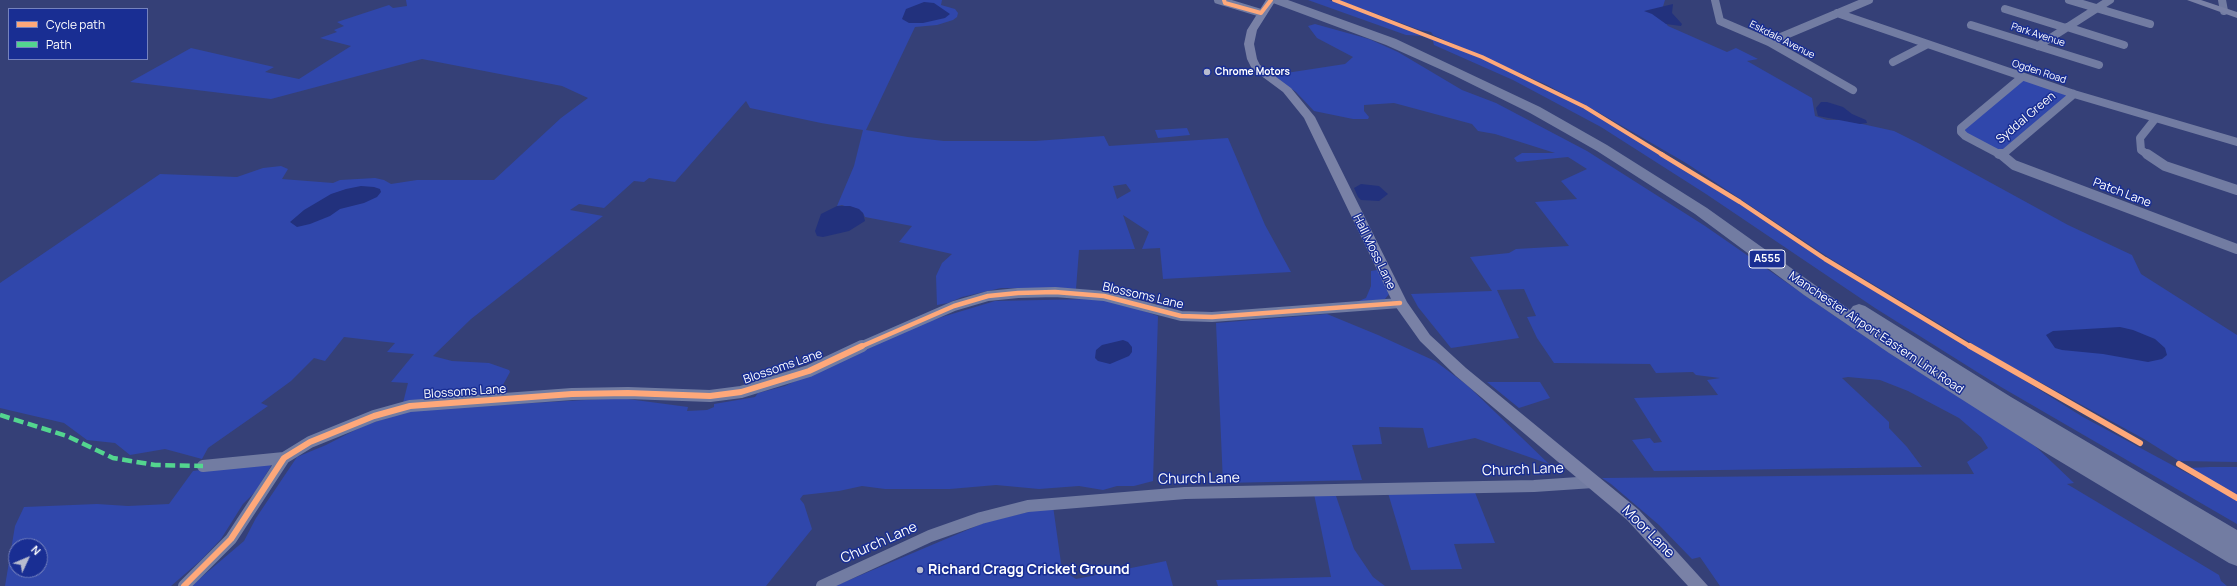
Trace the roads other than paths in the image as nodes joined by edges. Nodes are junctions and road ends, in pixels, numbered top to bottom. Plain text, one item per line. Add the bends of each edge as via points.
1 (1218, 0) edge
2 (1298, 0) edge
3 (1715, 0) edge
4 (1868, 0) edge
5 (2069, 0) edge
6 (2110, 0) edge
7 (2192, 0) edge
8 (2222, 0) edge
9 (1269, 5) edge
10 (2097, 8) junction
11 (2005, 9) dead end
12 (2224, 11) junction
13 (1837, 14) junction
14 (2237, 15) edge
15 (2150, 24) dead end
16 (1971, 25) dead end
17 (2066, 28) junction
18 (1769, 42) junction
19 (1926, 45) junction
20 (2124, 45) dead end
21 (2038, 46) junction
22 (1893, 62) dead end
23 (2099, 65) dead end
24 (2022, 77) junction
25 (1853, 90) dead end
26 (2074, 94) junction
27 (2155, 119) junction
28 (2237, 142) edge
29 (2002, 155) junction
30 (2237, 190) edge
31 (2237, 249) edge
32 (1400, 303) junction
33 (284, 458) junction
34 (203, 466) dead end
35 (1593, 482) junction
36 (2237, 541) edge
37 (2237, 557) edge
38 (184, 586) edge
39 (822, 586) edge
40 (1700, 586) edge

1 - 9 street
2 - 36 highway, Manchester Airport Eastern Link Road / A555 via 1446,56 1525,93 1582,124 1662,174 1911,343 2124,475
3 - 18 street, Eskdale Avenue via 1720,21
4 - 13 street
5 - 10 street
6 - 10 street
7 - 12 street
8 - 12 street
9 - 32 street, Hall Moss Lane via 1249,39 1252,59 1256,67 1287,90 1309,118
9 - 37 highway, Manchester Airport Eastern Link Road / A555 via 1376,37 1446,66 1589,140 1701,211 1810,291 1896,349 2048,445
10 - 15 street
10 - 17 street
11 - 17 street
12 - 14 street
13 - 18 street
13 - 19 street, Ogden Road
16 - 21 street, Park Avenue
17 - 20 street
17 - 21 street
18 - 25 street, Eskdale Avenue
19 - 22 street
19 - 24 street, Ogden Road
21 - 23 street, Park Avenue
24 - 26 street, Ogden Road
24 - 29 street, Syddal Green via 1961,128 1965,136
26 - 27 street, Ogden Road
26 - 29 street, Syddal Green
27 - 28 street, Ogden Road
27 - 30 street via 2140,138 2141,150 2165,166
29 - 31 street, Patch Lane via 2014,165
32 - 33 street, Blossoms Lane via 1212,317 1182,316 1104,296 1055,292 988,296 954,306 902,327 809,371 741,392 710,396 572,394 410,406 374,416 310,442
32 - 35 street, Hall Moss Lane via 1425,338 1461,372
33 - 34 street, Blossoms Lane
33 - 38 street, Blossoms Lane via 231,539
35 - 39 street, Church Lane via 1534,486 1185,493 1028,506 981,518 930,536
35 - 40 street, Moor Lane via 1633,515

